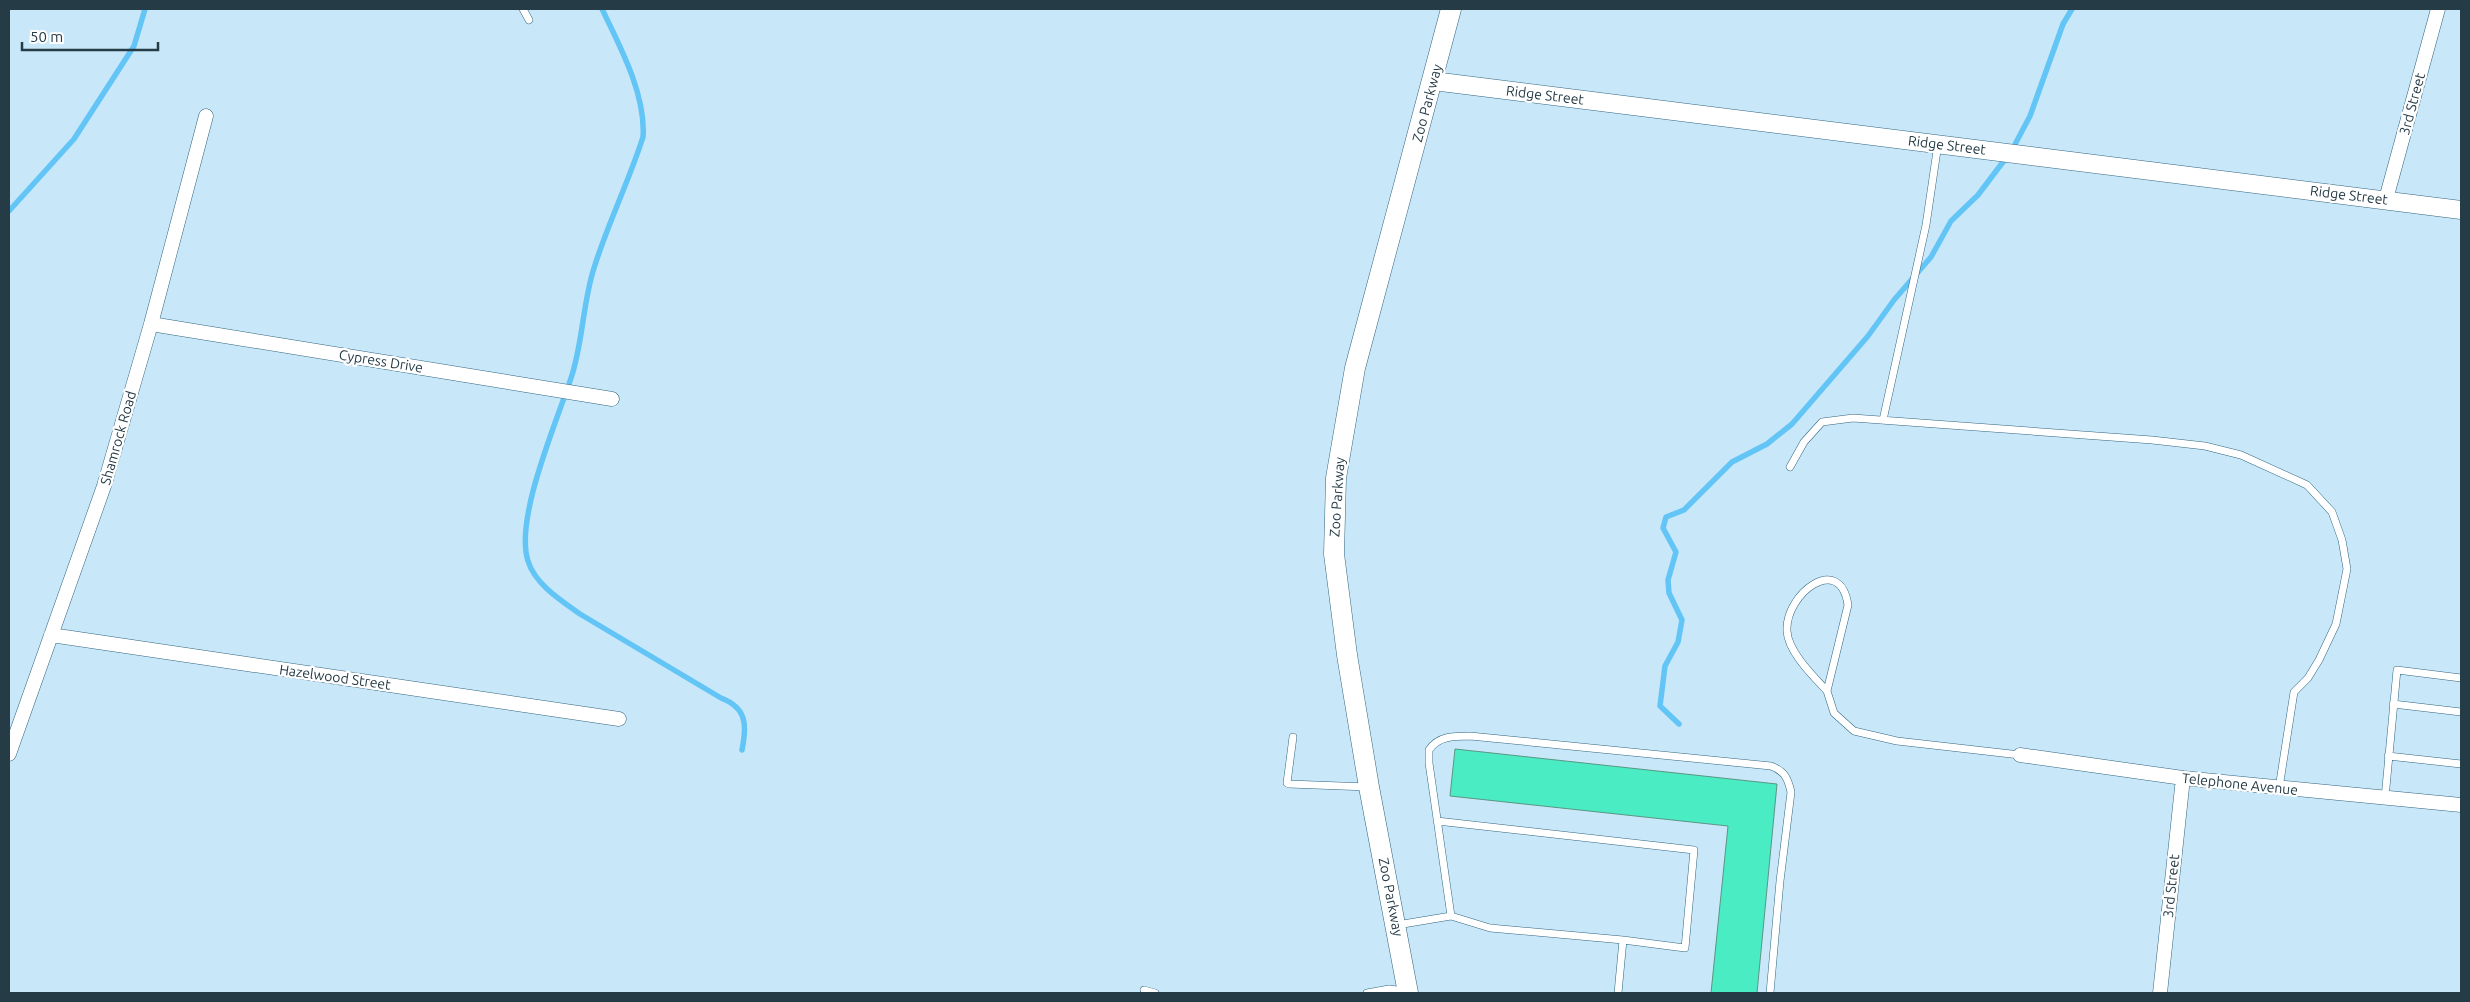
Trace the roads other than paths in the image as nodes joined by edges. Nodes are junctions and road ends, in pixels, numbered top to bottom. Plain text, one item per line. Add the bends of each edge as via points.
1 (523, 9) edge
2 (1451, 9) edge
3 (2438, 9) edge
4 (529, 20) dead end
5 (1433, 81) junction
6 (206, 116) dead end
7 (1938, 144) junction
8 (2386, 199) junction
9 (2461, 210) edge
10 (151, 324) junction
11 (612, 399) dead end
12 (1883, 420) junction
13 (1790, 466) dead end
14 (51, 635) junction
15 (2461, 678) edge
16 (1827, 691) junction
17 (2393, 704) junction
18 (2461, 712) edge
19 (619, 719) dead end
20 (1292, 737) dead end
21 (9, 754) edge
22 (2020, 755) joint
23 (2388, 756) junction
24 (2461, 764) edge
25 (2183, 778) junction
26 (1368, 787) junction
27 (2279, 789) junction
28 (2385, 798) junction
29 (2461, 805) edge
30 (1438, 821) junction
31 (1452, 916) junction
32 (1397, 925) junction
33 (1623, 940) junction
34 (1144, 990) dead end
35 (1408, 992) edge
36 (1155, 993) edge
37 (1367, 993) edge
38 (1618, 993) edge
39 (1770, 993) edge
40 (2160, 993) edge

1 - 4 lane
2 - 5 main road, Zoo Parkway
3 - 8 street, 3rd Street
5 - 7 street, Ridge Street
5 - 26 main road, Zoo Parkway via 1355,368 1336,478 1334,554
6 - 10 street, Shamrock Road
7 - 8 street, Ridge Street
7 - 12 lane via 1926,225
8 - 9 street, Ridge Street
10 - 11 street, Cypress Drive
10 - 14 street, Shamrock Road via 104,486
12 - 13 lane via 1853,418 1822,422 1804,442
12 - 27 lane via 2205,446 2241,455 2307,486 2332,512 2342,540 2347,570 2336,624 2308,678 2294,692
14 - 19 street, Hazelwood Street
14 - 21 street, Shamrock Road
15 - 17 lane via 2397,670
16 - 16 lane via 1848,605 1846,592 1836,582 1822,580 1803,590 1793,607 1787,632 1800,662
16 - 22 lane via 1834,713 1854,731 1897,741
17 - 18 lane
17 - 23 lane
20 - 26 lane via 1287,783
22 - 25 street, Telephone Avenue
23 - 24 lane
23 - 28 lane
25 - 27 street, Telephone Avenue
25 - 40 street, 3rd Street
26 - 32 main road, Zoo Parkway
27 - 28 street, Telephone Avenue
28 - 29 street, Telephone Avenue
30 - 31 lane
30 - 33 lane via 1694,850 1685,948
30 - 39 lane via 1429,750 1440,740 1453,736 1771,766 1783,771 1791,792
31 - 32 lane
31 - 33 lane via 1490,928
32 - 35 main road, Zoo Parkway
33 - 38 lane
34 - 36 lane
35 - 37 lane via 1389,989

